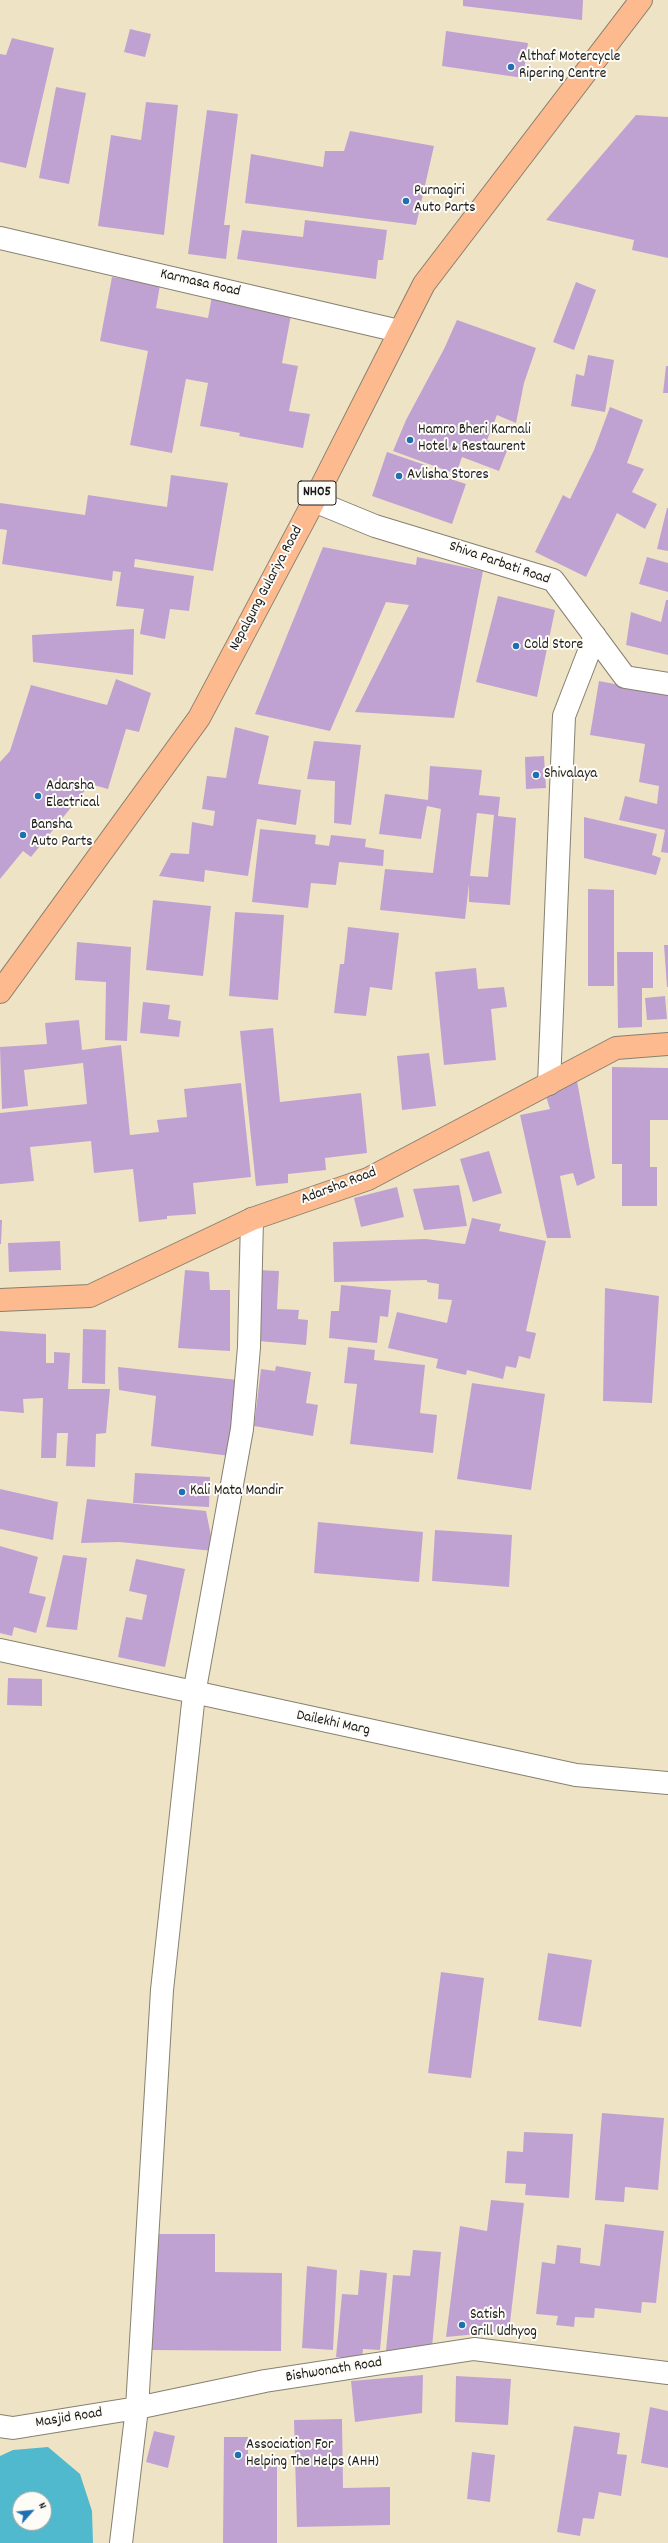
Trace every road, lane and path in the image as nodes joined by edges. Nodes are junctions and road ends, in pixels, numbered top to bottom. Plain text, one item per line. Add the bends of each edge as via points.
1 (641, 0) edge
2 (0, 238) edge
3 (399, 331) junction
4 (314, 501) junction
5 (595, 636) junction
6 (668, 684) edge
7 (0, 992) edge
8 (668, 1044) edge
9 (548, 1084) junction
10 (252, 1219) junction
11 (0, 1300) edge
12 (0, 1650) edge
13 (194, 1694) junction
14 (668, 1783) edge
15 (668, 2373) edge
16 (137, 2408) junction
17 (0, 2426) edge
18 (122, 2543) edge

1 - 3 main road, Nepalgung Gulariya Road / NH05 via 424,284
2 - 3 street, Karmasa Road
3 - 4 main road, Nepalgung Gulariya Road / NH05
4 - 5 street, Shiva Parbati Road via 375,526 553,580
4 - 7 main road, Nepalgung Gulariya Road / NH05 via 199,718
5 - 6 street, Shiva Parbati Road via 625,677
5 - 9 street via 564,716
8 - 9 main road, Adarsha Road via 616,1048
9 - 10 main road, Adarsha Road via 368,1179
10 - 11 main road, Adarsha Road via 90,1296
10 - 13 street via 249,1347 242,1429
12 - 13 street, Dailekhi Marg
13 - 14 street, Dailekhi Marg via 576,1775
13 - 16 street via 162,1990
15 - 16 street, Bishwonath Road via 474,2349 265,2381
16 - 17 street, Masjid Road via 13,2428
16 - 18 street

